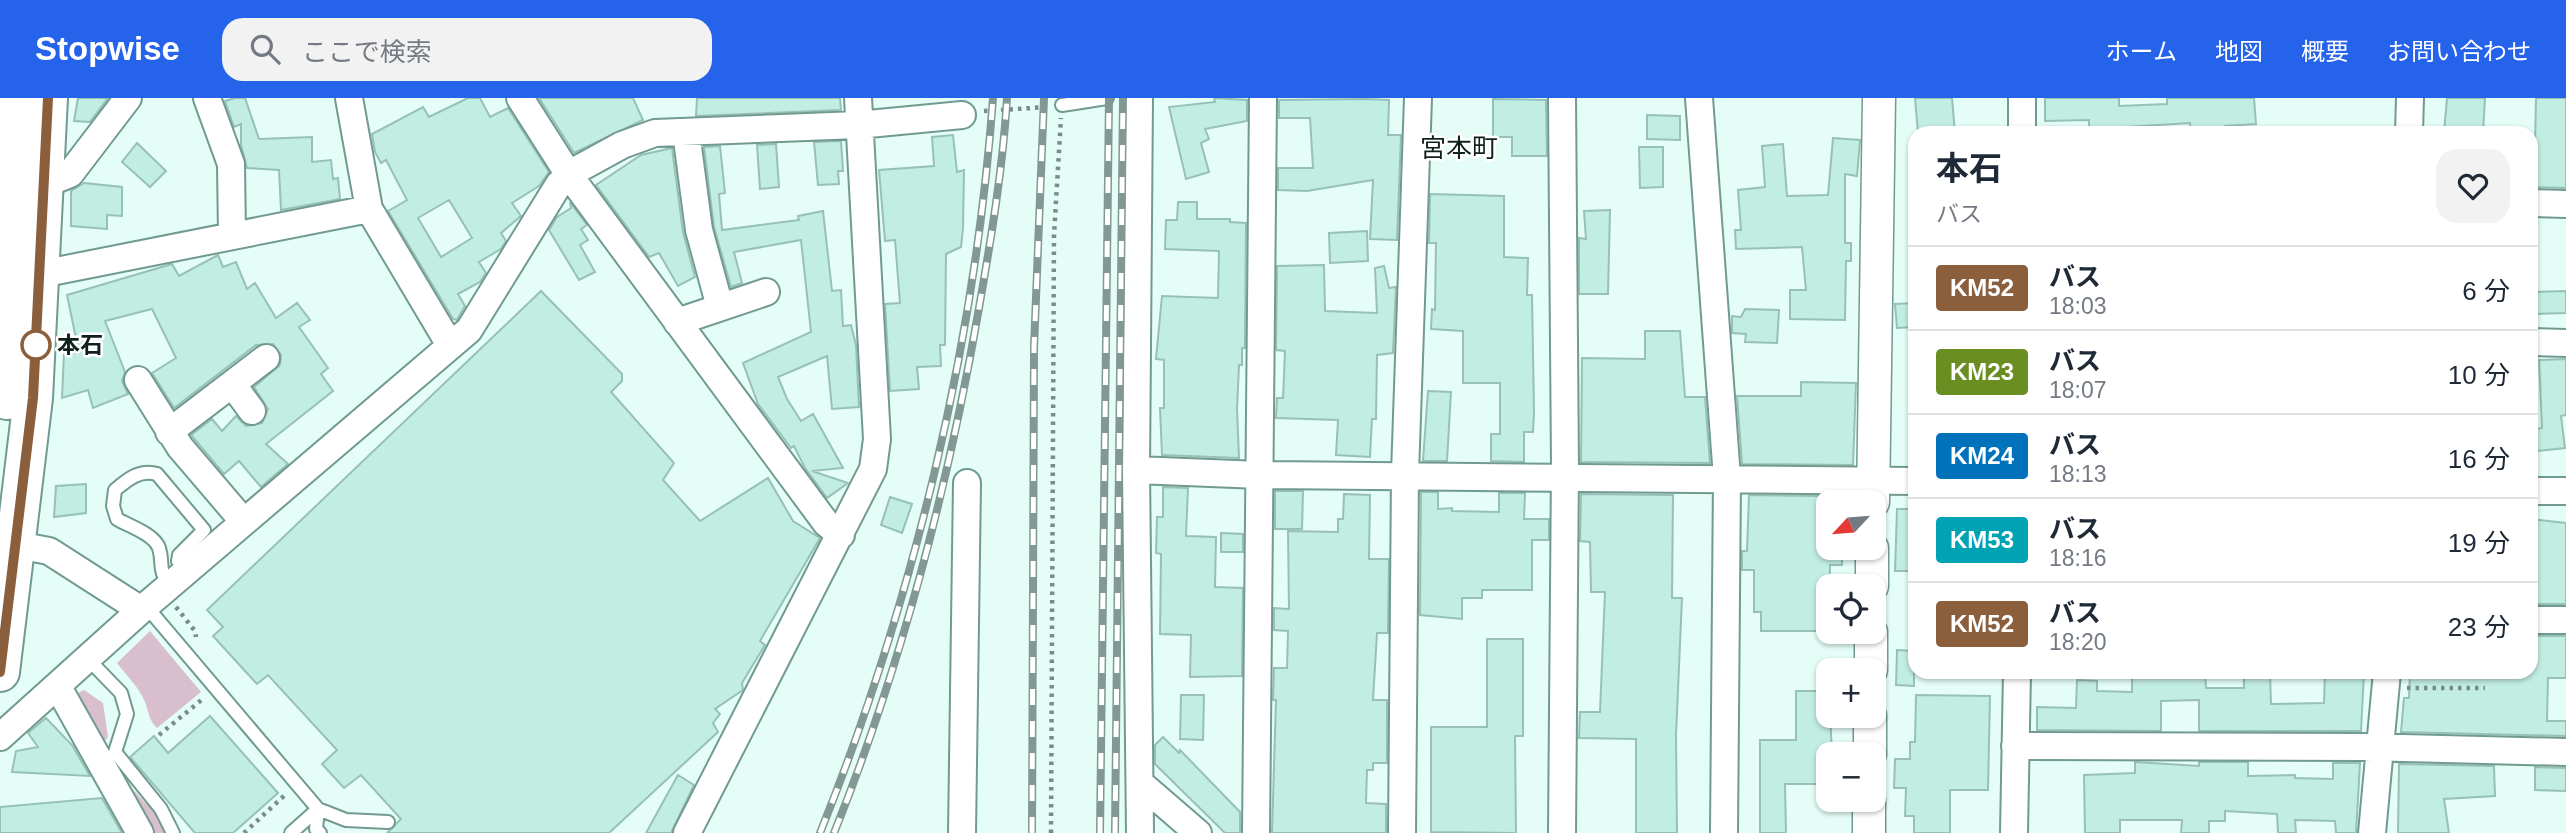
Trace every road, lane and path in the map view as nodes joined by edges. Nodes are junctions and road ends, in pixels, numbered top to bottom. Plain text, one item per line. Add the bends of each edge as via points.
1 (16, 98) edge
2 (48, 98) edge
3 (128, 98) edge
4 (207, 98) edge
5 (349, 98) edge
6 (520, 98) edge
7 (858, 98) edge
8 (1107, 98) edge
9 (1139, 98) edge
10 (1263, 98) edge
11 (1418, 98) edge
12 (1562, 98) edge
13 (1699, 98) edge
14 (1879, 98) edge
15 (2022, 98) edge
16 (2410, 98) edge
17 (1062, 106) junction
18 (962, 115) joint
19 (858, 125) junction
20 (2022, 126) edge
21 (2409, 126) edge
22 (687, 132) junction
23 (569, 175) junction
24 (45, 184) junction
25 (2538, 204) edge
26 (2566, 204) edge
27 (369, 209) junction
28 (232, 236) junction
29 (41, 274) junction
30 (766, 292) dead end
31 (720, 307) junction
32 (677, 321) junction
33 (2538, 342) edge
34 (2566, 342) edge
35 (450, 345) junction
36 (265, 358) dead end
37 (138, 380) dead end
38 (233, 385) junction
39 (13, 399) edge
40 (252, 411) dead end
41 (169, 432) junction
42 (0, 469) edge
43 (1136, 470) junction
44 (1405, 474) junction
45 (1260, 475) junction
46 (1564, 476) junction
47 (1727, 478) junction
48 (1908, 482) edge
49 (967, 483) dead end
50 (1862, 490) edge
51 (1873, 490) edge
52 (1877, 490) edge
53 (2538, 491) edge
54 (2566, 491) edge
55 (244, 522) junction
56 (841, 535) junction
57 (17, 545) junction
58 (180, 584) junction
59 (144, 608) junction
60 (2538, 620) edge
61 (2566, 620) edge
62 (196, 639) dead end
63 (88, 659) junction
64 (0, 672) edge
65 (2017, 679) edge
66 (2386, 680) edge
67 (58, 687) junction
68 (2485, 688) dead end
69 (208, 695) dead end
70 (159, 735) dead end
71 (0, 737) edge
72 (2015, 746) junction
73 (2380, 748) junction
74 (2566, 752) edge
75 (1140, 783) junction
76 (292, 789) dead end
77 (318, 809) junction
78 (1869, 812) edge
79 (388, 822) dead end
80 (140, 833) edge
81 (173, 833) edge
82 (244, 833) edge
83 (291, 833) edge
84 (320, 833) edge
85 (687, 833) edge
86 (962, 833) edge
87 (1051, 833) edge
88 (1140, 833) edge
89 (1198, 833) edge
90 (1256, 833) edge
91 (1402, 833) edge
92 (1562, 833) edge
93 (1724, 833) edge
94 (1869, 833) edge
95 (2014, 833) edge
96 (2372, 833) edge

1 - 39 highway
2 - 24 highway
3 - 24 street via 70,174
4 - 28 street via 231,164
5 - 27 street
6 - 23 street
7 - 19 street
8 - 17 lane
9 - 43 street
10 - 45 street
11 - 44 street
12 - 46 street
13 - 47 street
14 - 51 street
15 - 20 street
16 - 21 street
17 - 18 path
17 - 87 path via 1054,235
18 - 19 street
19 - 22 street
19 - 56 street via 877,439 873,469
22 - 23 street via 655,133 622,145
22 - 31 street via 699,230
23 - 32 street
23 - 35 street via 559,184 469,330
24 - 29 highway
25 - 26 street
27 - 28 street
27 - 35 street
28 - 29 street
29 - 39 highway
30 - 31 street
31 - 32 street
32 - 56 street via 827,523
33 - 34 street
35 - 55 street
36 - 38 street
37 - 41 street
38 - 40 street
38 - 41 street
39 - 42 highway
39 - 57 highway
41 - 55 street
43 - 45 street
43 - 75 street
44 - 45 street
44 - 46 street
44 - 91 street
45 - 90 street
46 - 47 street
46 - 92 street
47 - 50 street
47 - 93 street
48 - 52 street
49 - 86 street
53 - 54 street
55 - 58 street
56 - 85 street
57 - 59 street via 49,551
57 - 64 highway
58 - 58 lane via 161,574 159,547 117,519 115,490 135,475 157,474 204,530 179,555
58 - 59 street
58 - 62 path via 174,605 195,631
59 - 63 street
59 - 77 lane
60 - 61 street
63 - 67 street
63 - 81 lane via 121,693 127,714 115,752 161,809
65 - 72 street
66 - 68 path
66 - 73 street
67 - 71 street
67 - 80 street
69 - 70 path
72 - 73 street
72 - 95 street
73 - 74 street
73 - 96 street
75 - 88 street
75 - 89 street
76 - 82 path
77 - 79 lane via 346,820
77 - 83 lane
77 - 84 lane via 316,829
78 - 94 street

